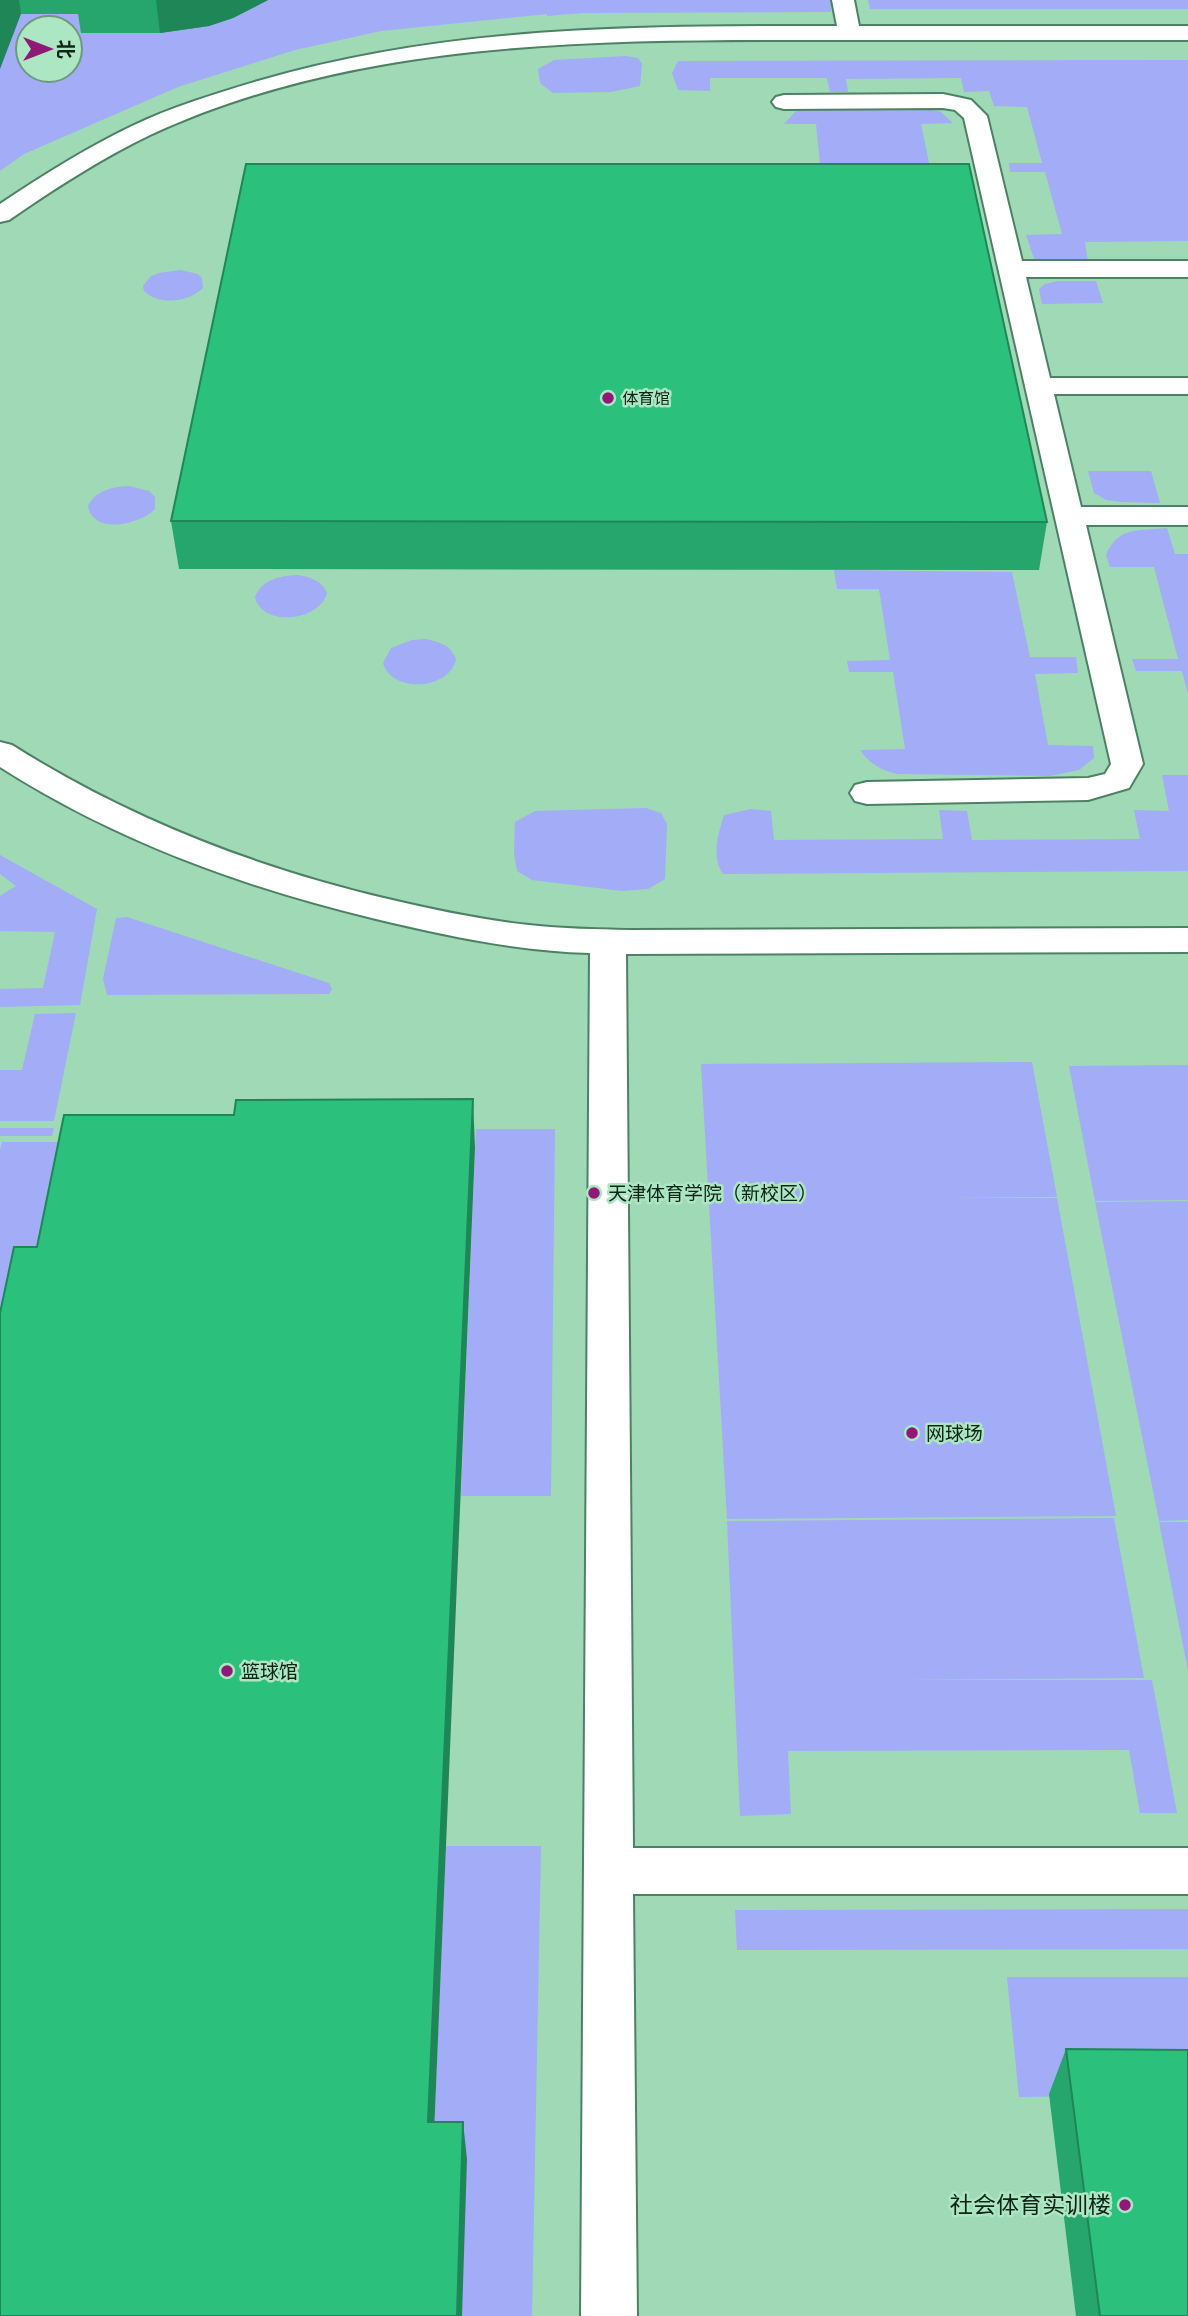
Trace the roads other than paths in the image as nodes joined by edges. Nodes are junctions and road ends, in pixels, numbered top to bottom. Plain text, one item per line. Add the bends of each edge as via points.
1 (843, 0) edge
2 (849, 33) junction
3 (1188, 33) edge
4 (783, 102) dead end
5 (0, 215) edge
6 (1011, 269) junction
7 (1188, 269) edge
8 (1039, 386) junction
9 (1188, 386) edge
10 (1069, 516) junction
11 (1188, 516) edge
12 (0, 752) edge
13 (867, 793) dead end
14 (1188, 940) edge
15 (608, 941) junction
16 (608, 1871) junction
17 (1188, 1871) edge
18 (609, 2316) edge

1 - 2 lane
2 - 3 lane
2 - 5 lane via 547,37 440,49 330,69 222,99 121,141
4 - 6 lane via 943,101 962,105 975,116
6 - 7 lane
6 - 8 lane
8 - 9 lane
8 - 10 lane
10 - 11 lane
10 - 13 lane via 1127,764 1117,781 1088,789
12 - 15 lane via 37,777 144,832 276,882 454,926 545,939
14 - 15 lane
15 - 16 lane
16 - 17 lane
16 - 18 lane

